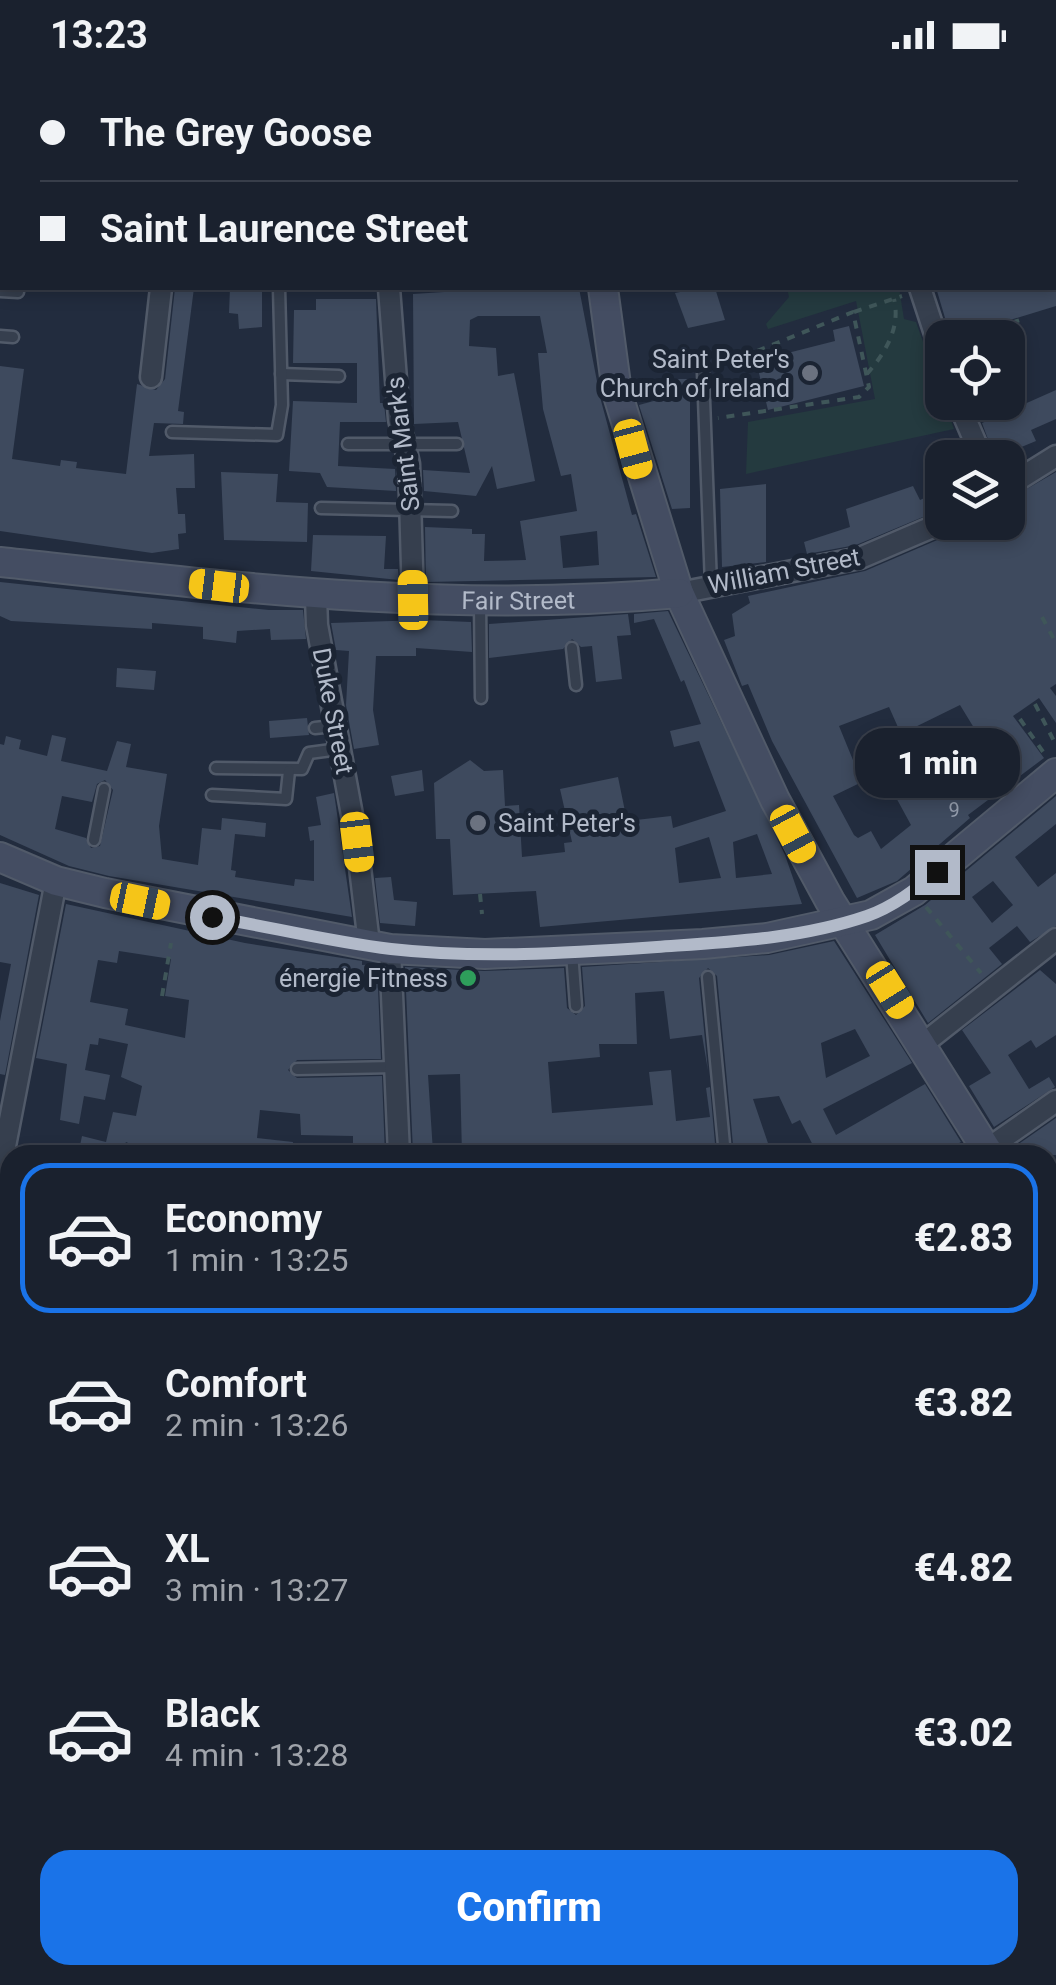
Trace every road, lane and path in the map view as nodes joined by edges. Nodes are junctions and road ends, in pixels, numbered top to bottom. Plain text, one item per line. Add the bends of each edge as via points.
1 (161, 290) edge
2 (279, 290) edge
3 (389, 290) edge
4 (603, 290) edge
5 (916, 290) edge
6 (922, 290) edge
7 (0, 291) edge
8 (18, 292) dead end
9 (894, 299) junction
10 (853, 312) junction
11 (1023, 318) dead end
12 (931, 320) edge
13 (1017, 320) edge
14 (281, 374) junction
15 (703, 374) joint
16 (867, 374) junction
17 (339, 376) dead end
18 (151, 377) dead end
19 (703, 418) junction
20 (172, 432) dead end
21 (348, 444) dead end
22 (405, 444) junction
23 (456, 444) dead end
24 (1056, 456) edge
25 (1025, 475) edge
26 (320, 508) dead end
27 (412, 510) junction
28 (452, 511) dead end
29 (925, 530) edge
30 (0, 562) edge
31 (711, 585) junction
32 (680, 593) junction
33 (316, 597) junction
34 (413, 600) junction
35 (480, 602) junction
36 (1042, 618) dead end
37 (1056, 644) edge
38 (572, 648) dead end
39 (576, 685) dead end
40 (481, 698) dead end
41 (1034, 704) dead end
42 (1020, 719) dead end
43 (1056, 745) edge
44 (339, 748) junction
45 (216, 768) dead end
46 (288, 771) junction
47 (1056, 771) edge
48 (104, 789) dead end
49 (212, 795) dead end
50 (94, 840) dead end
51 (0, 858) edge
52 (56, 881) junction
53 (914, 891) junction
54 (480, 894) dead end
55 (482, 914) dead end
56 (846, 922) junction
57 (1056, 939) edge
58 (171, 943) dead end
59 (379, 946) junction
60 (572, 952) junction
61 (708, 976) dead end
62 (993, 988) junction
63 (162, 996) dead end
64 (576, 1006) dead end
65 (923, 1044) junction
66 (396, 1068) junction
67 (297, 1069) dead end
68 (9, 1096) edge
69 (1056, 1100) edge
70 (3, 1145) edge
71 (399, 1145) edge
72 (724, 1145) edge
73 (980, 1145) edge
74 (996, 1145) edge

1 - 18 street
2 - 14 lane
3 - 22 street, Saint Mark's
4 - 32 street via 617,392
5 - 9 path
6 - 12 street
7 - 8 lane
9 - 10 path
9 - 16 path via 891,336
10 - 15 path
10 - 16 path
11 - 13 path
14 - 17 lane
14 - 20 lane via 278,435
15 - 19 lane
16 - 19 path via 867,394 859,397
19 - 31 lane
21 - 22 lane
22 - 23 lane
22 - 27 street, Saint Mark's
24 - 25 street
26 - 27 lane
27 - 28 lane
27 - 34 street, Saint Mark's
29 - 31 street, William Street via 860,558
30 - 33 street, Fair Street
31 - 32 street, William Street
32 - 35 street, Fair Street via 568,610
32 - 56 street via 793,834
33 - 34 street, Fair Street
33 - 44 street, Duke Street via 324,727
34 - 35 street, Fair Street
35 - 40 lane
36 - 37 path
38 - 39 lane
41 - 43 path
42 - 47 path
44 - 46 lane via 309,752 302,769
44 - 59 street, Duke Street
45 - 46 lane
46 - 49 lane via 286,799
47 - 53 street
48 - 50 lane
51 - 52 street
52 - 59 street via 86,881
52 - 68 street
53 - 56 street
53 - 62 path
54 - 55 path
56 - 60 street via 767,938
56 - 65 street
57 - 62 street
58 - 63 path
59 - 60 street
59 - 66 street, Duke Street
60 - 64 lane
61 - 72 lane
62 - 65 street
65 - 73 street
66 - 67 lane
66 - 71 street, Duke Street
68 - 70 street
69 - 74 street

